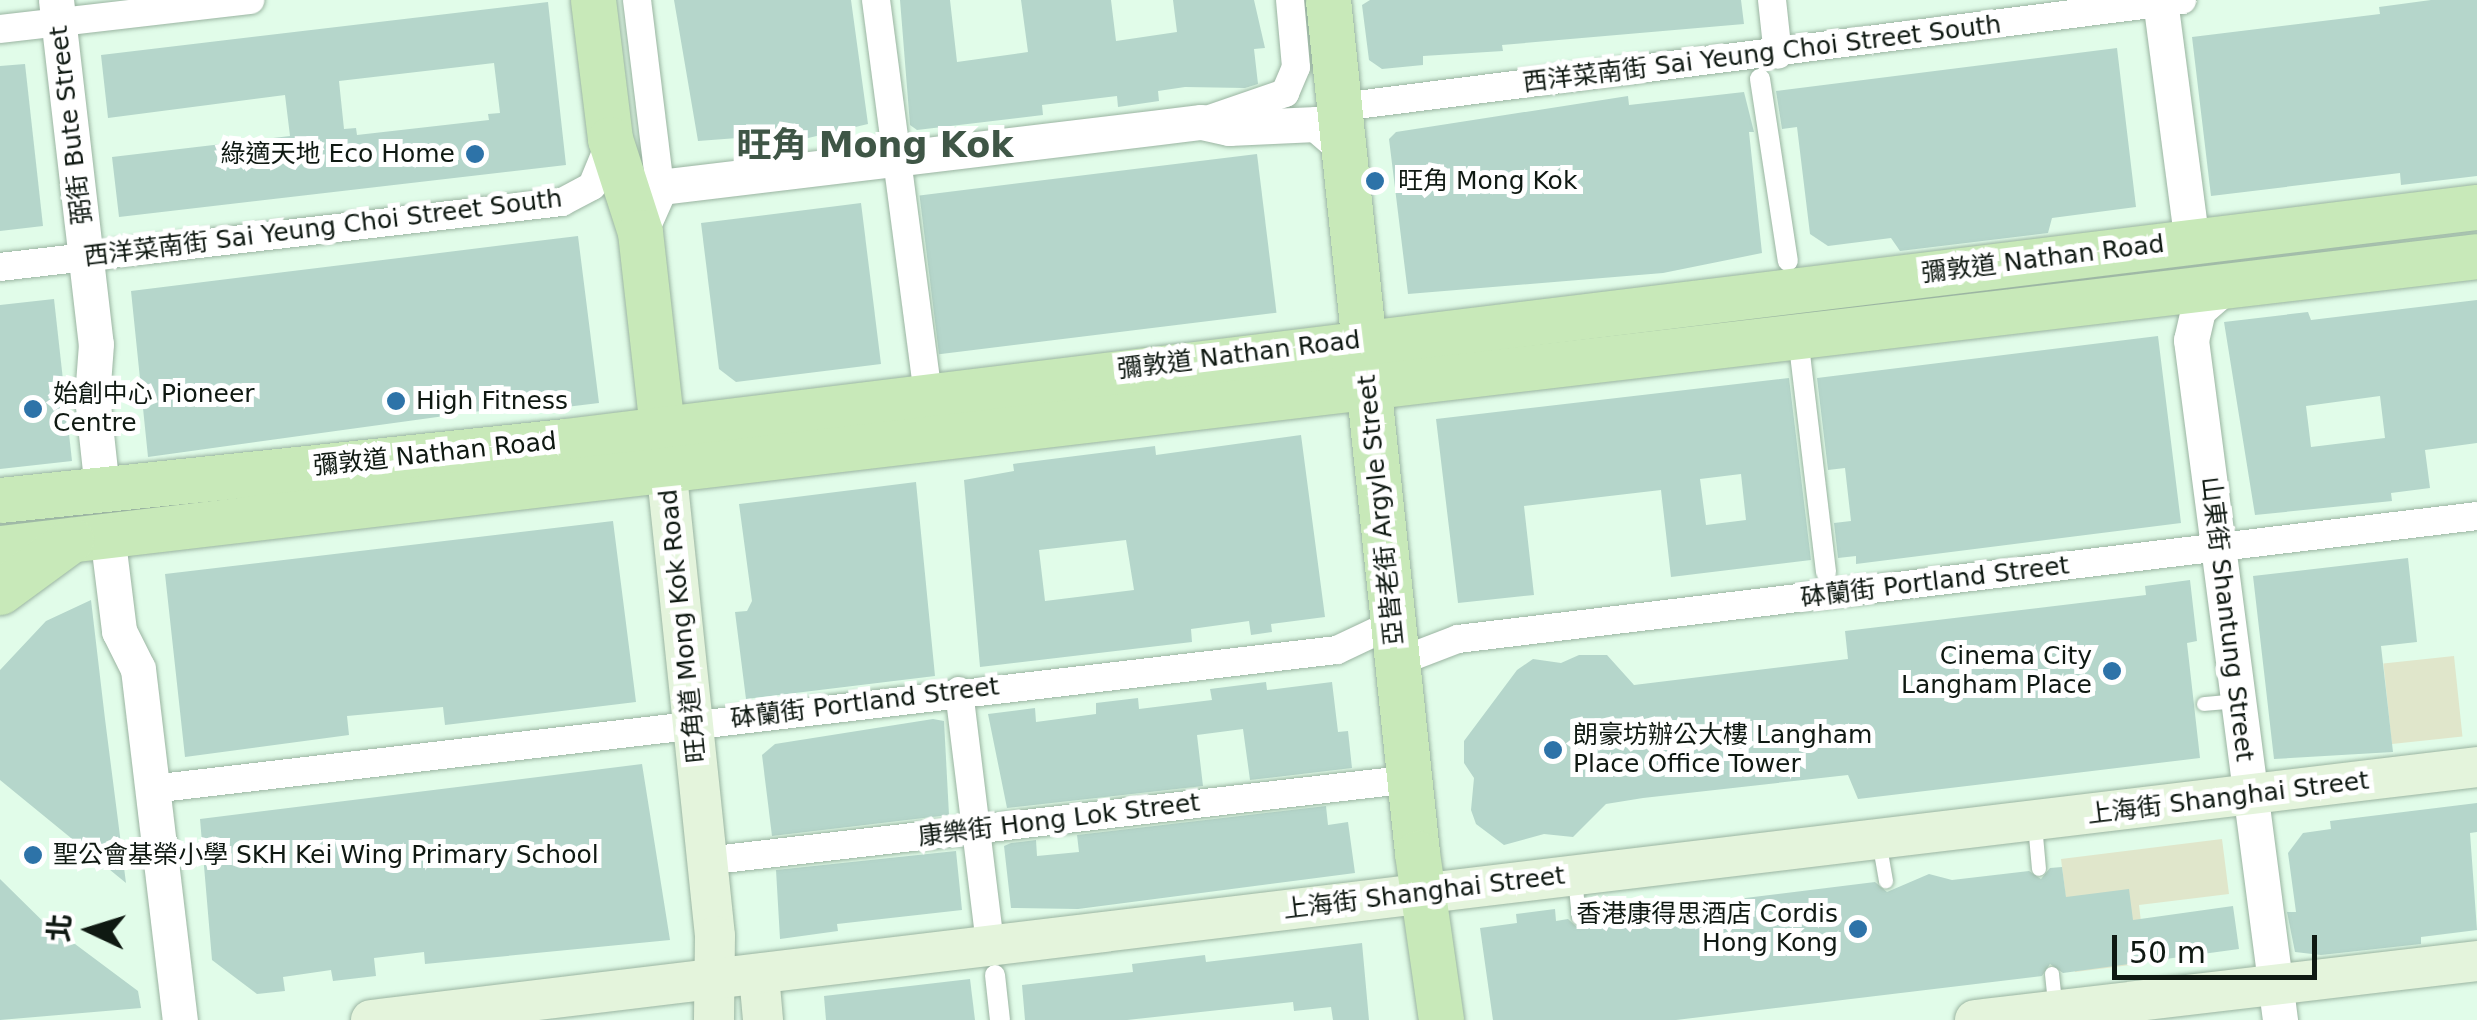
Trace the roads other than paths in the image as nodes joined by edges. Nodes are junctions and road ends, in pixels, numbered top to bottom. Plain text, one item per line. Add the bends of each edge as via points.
1 (250, 0) edge
2 (593, 0) edge
3 (637, 0) edge
4 (876, 0) edge
5 (1290, 0) edge
6 (1328, 0) edge
7 (1772, 0) edge
8 (2167, 1) edge
9 (57, 11) edge
10 (0, 30) edge
11 (1778, 55) junction
12 (1760, 79) dead end
13 (1200, 122) junction
14 (1341, 126) junction
15 (610, 139) junction
16 (896, 160) junction
17 (660, 186) junction
18 (2477, 207) edge
19 (640, 232) junction
20 (2192, 242) junction
21 (86, 256) junction
22 (2477, 256) edge
23 (1788, 261) dead end
24 (0, 266) edge
25 (2222, 288) junction
26 (1798, 337) junction
27 (1362, 340) junction
28 (1368, 386) junction
29 (928, 394) junction
30 (662, 428) junction
31 (667, 473) junction
32 (102, 489) junction
33 (0, 500) edge
34 (2477, 516) edge
35 (90, 537) junction
36 (0, 548) edge
37 (2218, 548) junction
38 (1826, 572) dead end
39 (0, 592) edge
40 (1396, 642) junction
41 (959, 691) junction
42 (692, 722) junction
43 (2477, 768) edge
44 (1411, 779) junction
45 (152, 789) junction
46 (2250, 795) junction
47 (2034, 822) junction
48 (976, 830) junction
49 (1879, 840) junction
50 (706, 860) junction
51 (2040, 869) dead end
52 (1575, 876) junction
53 (1886, 881) dead end
54 (1423, 892) junction
55 (1579, 918) dead end
56 (992, 960) junction
57 (2477, 962) edge
58 (759, 975) junction
59 (714, 1000) edge
60 (2278, 1002) edge
61 (180, 1020) edge
62 (371, 1020) edge
63 (764, 1020) edge
64 (1000, 1020) edge
65 (1441, 1020) edge
66 (1975, 1020) edge

1 - 9 street
2 - 15 main road, 旺角道 Mong Kok Road
3 - 17 street
4 - 16 street
5 - 13 street via 1296,67 1285,93
6 - 14 main road, 亞皆老街 Argyle Street
7 - 11 street
8 - 11 street, 西洋菜南街 Sai Yeung Choi Street South
8 - 20 street
9 - 10 street
9 - 21 street, 弼街 Bute Street
11 - 14 street, 西洋菜南街 Sai Yeung Choi Street South
12 - 23 street
13 - 14 street via 1229,128
13 - 16 street
14 - 27 main road, 亞皆老街 Argyle Street
15 - 19 main road, 旺角道 Mong Kok Road
15 - 21 street, 西洋菜南街 Sai Yeung Choi Street South via 602,172 562,202
16 - 17 street
16 - 29 street
17 - 19 street, 旺角道 Mong Kok Road
18 - 20 main road, 彌敦道 Nathan Road
19 - 30 main road, 旺角道 Mong Kok Road
20 - 27 main road, 彌敦道 Nathan Road
21 - 24 street, 西洋菜南街 Sai Yeung Choi Street South
21 - 32 street, 弼街 Bute Street
22 - 25 main road, 彌敦道 Nathan Road
25 - 26 main road, 彌敦道 Nathan Road
25 - 37 street, 山東街 Shantung Street via 2198,310 2191,340
26 - 28 main road, 彌敦道 Nathan Road
26 - 38 street
27 - 28 main road, 亞皆老街 Argyle Street
27 - 29 main road, 彌敦道 Nathan Road
28 - 31 main road, 彌敦道 Nathan Road
28 - 40 main road, 亞皆老街 Argyle Street
29 - 30 main road, 彌敦道 Nathan Road
30 - 31 main road, 旺角道 Mong Kok Road
30 - 32 main road, 彌敦道 Nathan Road
31 - 35 main road, 彌敦道 Nathan Road
31 - 42 main road, 旺角道 Mong Kok Road
32 - 33 main road, 彌敦道 Nathan Road
34 - 37 street, 砵蘭街 Portland Street
35 - 36 main road, 彌敦道 Nathan Road
35 - 39 main road
35 - 45 street via 138,670
37 - 40 street, 砵蘭街 Portland Street
37 - 46 street, 山東街 Shantung Street via 2221,703
40 - 41 street, 砵蘭街 Portland Street
40 - 44 main road, 亞皆老街 Argyle Street
41 - 42 street, 砵蘭街 Portland Street
41 - 48 street
42 - 45 street, 砵蘭街 Portland Street
42 - 50 main road, 旺角道 Mong Kok Road
43 - 46 main road, 上海街 Shanghai Street
44 - 48 street, 康樂街 Hong Lok Street
44 - 54 main road, 亞皆老街 Argyle Street
45 - 61 street
46 - 47 main road, 上海街 Shanghai Street
46 - 60 street, 山東街 Shantung Street
47 - 49 main road, 上海街 Shanghai Street
47 - 51 lane
48 - 50 street, 康樂街 Hong Lok Street
48 - 56 street
49 - 52 main road, 上海街 Shanghai Street
49 - 53 lane
50 - 59 main road, 旺角道 Mong Kok Road
52 - 54 main road, 上海街 Shanghai Street
52 - 55 lane
54 - 56 main road, 上海街 Shanghai Street
54 - 65 main road, 亞皆老街 Argyle Street
56 - 58 main road, 上海街 Shanghai Street
56 - 64 street
57 - 60 main road
58 - 59 main road, 上海街 Shanghai Street
58 - 63 main road
59 - 62 main road, 上海街 Shanghai Street
60 - 66 main road via 2054,992

